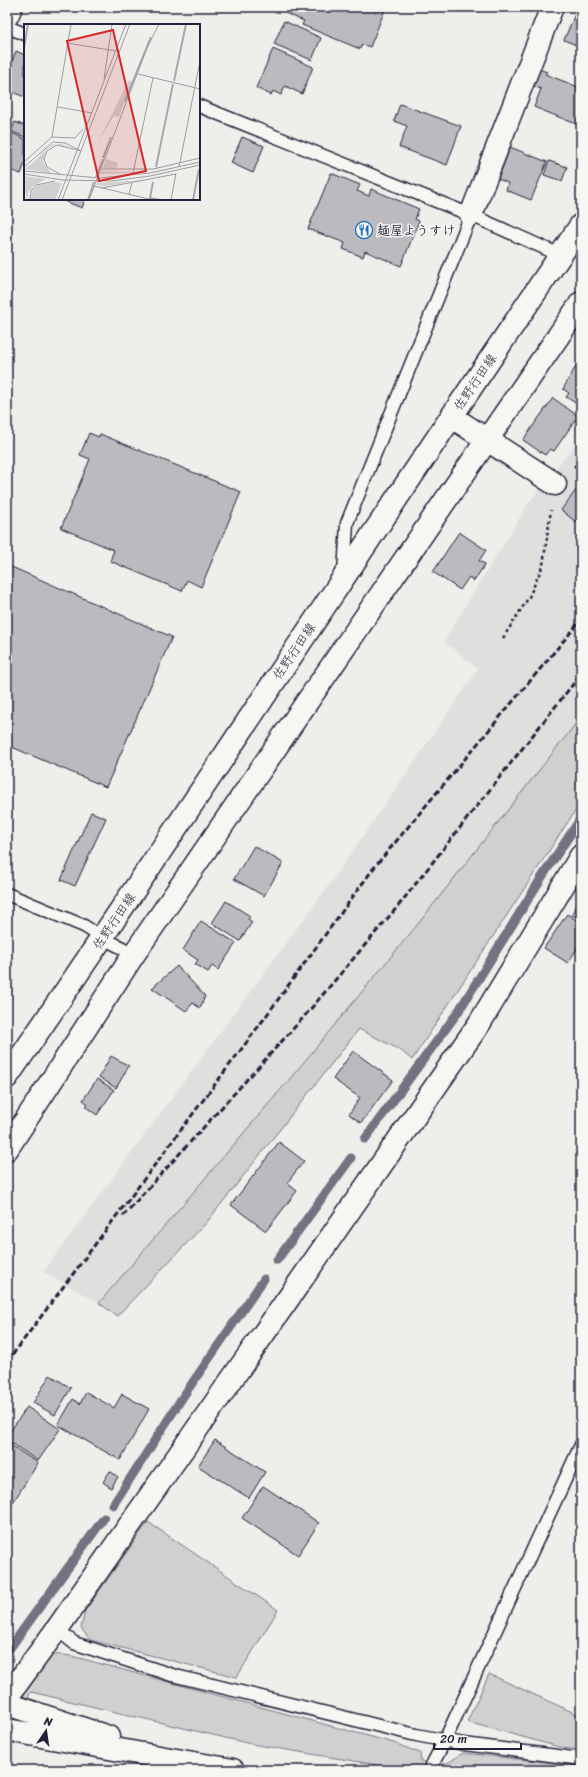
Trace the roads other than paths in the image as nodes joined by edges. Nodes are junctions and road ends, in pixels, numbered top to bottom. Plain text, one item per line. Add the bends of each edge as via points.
1 (10, 7) edge
2 (552, 7) edge
3 (7, 16) edge
4 (7, 27) edge
5 (24, 34) edge
6 (200, 106) edge
7 (471, 215) junction
8 (581, 225) edge
9 (560, 255) junction
10 (581, 303) edge
11 (452, 417) junction
12 (487, 440) junction
13 (555, 484) road end
14 (344, 576) junction
15 (581, 856) edge
16 (7, 894) edge
17 (103, 938) junction
18 (134, 954) junction
19 (7, 1077) edge
20 (7, 1149) edge
21 (581, 1445) edge
22 (57, 1629) junction
23 (13, 1703) edge
24 (9, 1731) edge
25 (445, 1740) junction
26 (173, 1760) junction
27 (581, 1760) edge
28 (432, 1765) dead end
29 (233, 1770) edge

1 - 3 main road
2 - 7 main road
4 - 5 lane
6 - 7 lane
7 - 9 lane
7 - 14 lane via 347,523
8 - 9 main road, 佐野行田線
9 - 11 main road, 佐野行田線
10 - 12 main road
11 - 12 main road
11 - 14 main road, 佐野行田線
12 - 13 main road
12 - 18 main road
14 - 17 main road, 佐野行田線
15 - 22 main road via 479,1024
16 - 17 lane via 84,926
17 - 18 lane
17 - 19 main road, 佐野行田線
18 - 20 main road
21 - 25 lane
22 - 23 main road
22 - 25 lane via 74,1643 172,1676
23 - 26 main road
24 - 26 main road
25 - 27 lane
25 - 28 lane
26 - 29 main road

